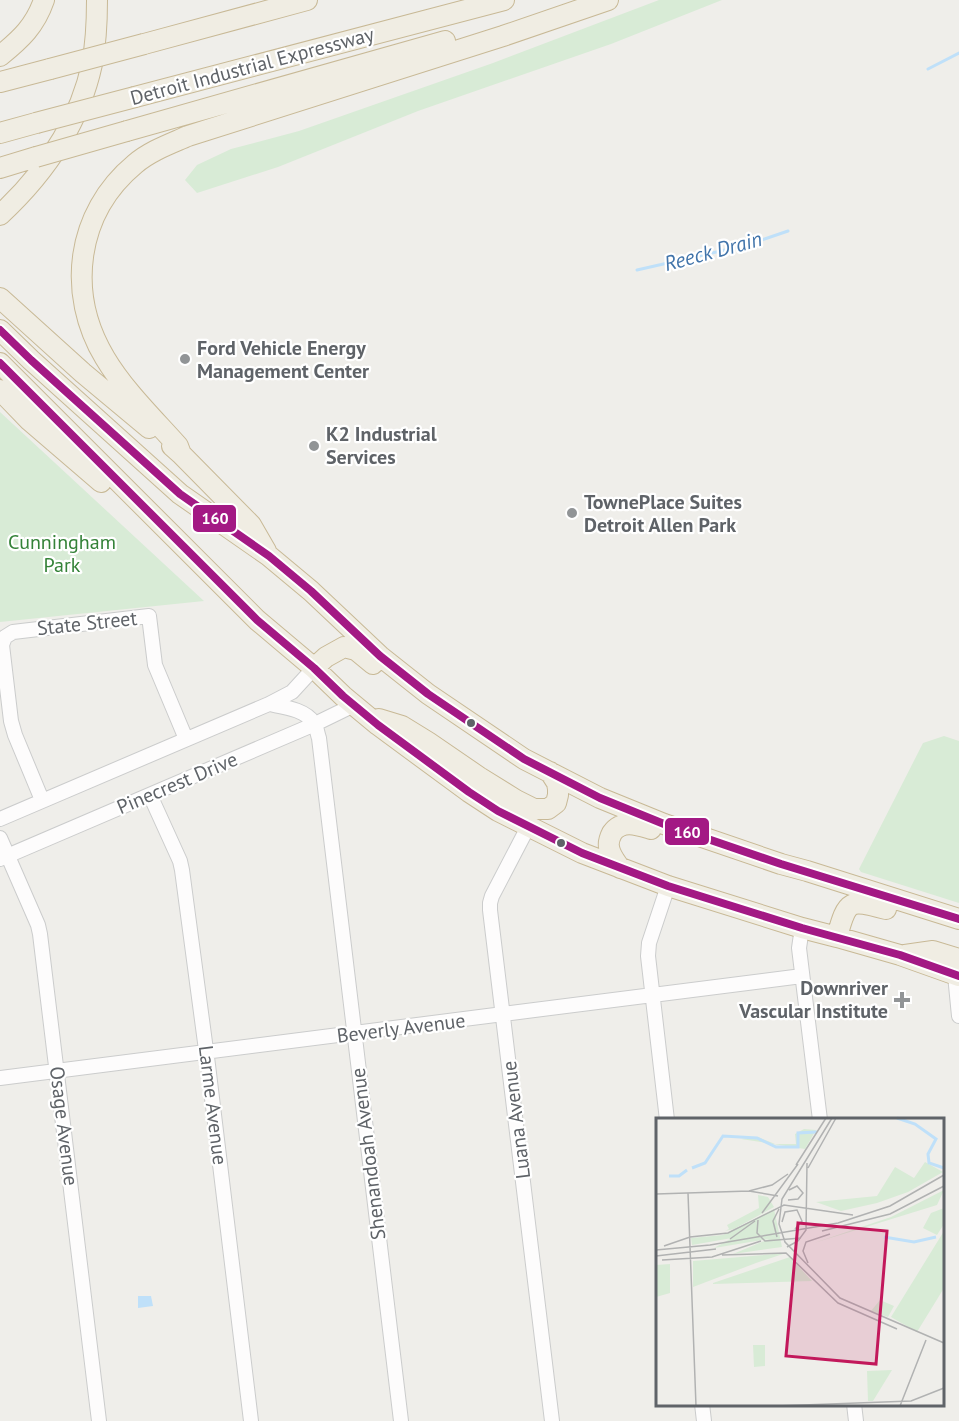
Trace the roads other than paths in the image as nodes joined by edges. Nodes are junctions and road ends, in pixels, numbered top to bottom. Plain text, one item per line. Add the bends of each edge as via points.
1 (44, 0) edge
2 (97, 0) edge
3 (307, 0) edge
4 (504, 0) edge
5 (586, 0) edge
6 (608, 0) edge
7 (0, 56) edge
8 (0, 82) edge
9 (0, 133) edge
10 (0, 168) edge
11 (0, 215) edge
12 (0, 298) edge
13 (0, 330) edge
14 (0, 363) edge
15 (0, 390) edge
16 (0, 398) edge
17 (30, 421) junction
18 (181, 454) junction
19 (269, 556) junction
20 (257, 620) junction
21 (314, 668) junction
22 (268, 704) junction
23 (361, 710) junction
24 (315, 724) junction
25 (186, 739) junction
26 (507, 748) junction
27 (550, 772) junction
28 (150, 795) junction
29 (42, 800) junction
30 (0, 819) edge
31 (528, 827) junction
32 (0, 838) edge
33 (4, 858) edge
34 (781, 864) junction
35 (620, 868) junction
36 (668, 886) junction
37 (959, 919) edge
38 (802, 928) junction
39 (959, 931) edge
40 (837, 937) junction
41 (958, 970) edge
42 (802, 976) junction
43 (652, 996) junction
44 (503, 1015) junction
45 (959, 1016) edge
46 (354, 1034) junction
47 (206, 1052) junction
48 (57, 1071) junction
49 (0, 1078) edge
50 (668, 1118) edge
51 (820, 1118) edge
52 (702, 1406) edge
53 (854, 1406) edge
54 (99, 1421) edge
55 (251, 1421) edge
56 (401, 1421) edge
57 (552, 1421) edge
58 (704, 1421) edge
59 (856, 1421) edge

1 - 7 highway via 21,39
2 - 11 highway via 92,64 65,135 31,184
3 - 8 highway, bridge
4 - 9 highway, Detroit Industrial Expressway, bridge
5 - 10 highway, bridge
6 - 18 highway via 188,136 137,162 122,176 96,213 87,235 81,281 87,318 105,359
12 - 18 highway
13 - 19 highway via 180,494
14 - 20 highway
15 - 17 highway
16 - 17 highway
17 - 20 highway via 90,471 238,612
18 - 19 highway via 251,525
19 - 26 highway via 380,656
20 - 21 highway
21 - 22 street, Pinecrest Drive via 292,692
21 - 23 highway
21 - 26 highway via 339,649 356,650 456,731 487,745
22 - 24 street via 296,710
22 - 25 street, Pinecrest Drive
23 - 24 street, Pinecrest Drive
23 - 27 highway via 402,726 534,809 548,809 555,803 558,789
23 - 31 highway via 469,792
24 - 28 street, Pinecrest Drive
24 - 46 street, Shenandoah Avenue
25 - 29 street, Pinecrest Drive
25 - 29 street, State Street via 155,665 149,616 8,634 2,645 11,721
26 - 27 highway
27 - 34 highway via 664,824
28 - 33 street, Pinecrest Drive
28 - 47 street, Larme Avenue via 182,870
29 - 30 street, Pinecrest Drive
31 - 35 highway
31 - 44 street, Luana Avenue via 490,903
32 - 33 street, Osage Avenue
33 - 48 street, Osage Avenue via 38,925
34 - 35 highway via 719,853 628,824 618,826 609,839 611,855
34 - 37 highway
35 - 36 highway
36 - 38 highway
36 - 43 street via 648,948
38 - 40 highway
38 - 42 street
39 - 40 highway via 861,902 846,910
40 - 41 highway
41 - 45 street
42 - 43 street, Beverly Avenue
42 - 51 street
43 - 44 street, Beverly Avenue
43 - 50 street
44 - 46 street, Beverly Avenue
44 - 57 street, Luana Avenue
46 - 47 street, Beverly Avenue
46 - 56 street, Shenandoah Avenue
47 - 48 street, Beverly Avenue
47 - 55 street, Larme Avenue
48 - 49 street, Beverly Avenue
48 - 54 street, Osage Avenue
52 - 58 street
53 - 59 street

